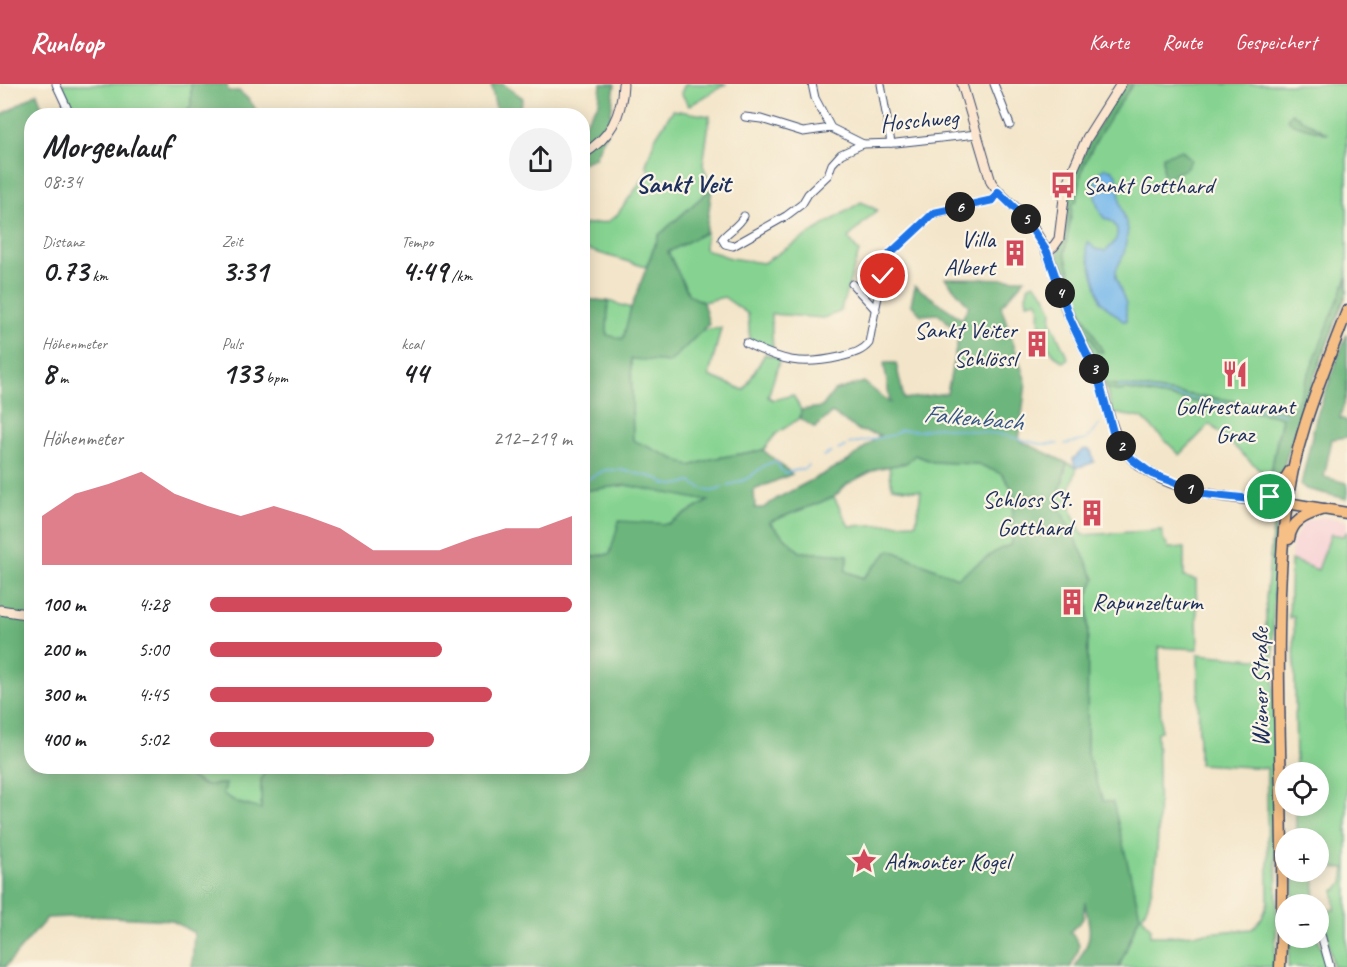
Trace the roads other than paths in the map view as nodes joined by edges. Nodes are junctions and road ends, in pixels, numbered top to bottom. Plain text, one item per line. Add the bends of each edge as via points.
1 (56, 84) edge
2 (623, 84) edge
3 (812, 84) edge
4 (881, 84) edge
5 (963, 84) edge
6 (994, 84) edge
7 (1121, 84) edge
8 (67, 108) edge
9 (745, 117) dead end
10 (1010, 125) dead end
11 (831, 129) junction
12 (977, 134) junction
13 (891, 143) junction
14 (863, 144) junction
15 (590, 149) edge
16 (998, 192) junction
17 (744, 216) dead end
18 (1047, 252) junction
19 (852, 284) dead end
20 (876, 310) junction
21 (1347, 311) edge
22 (746, 343) dead end
23 (1294, 466) junction
24 (1260, 500) junction
25 (1287, 503) junction
26 (1325, 509) junction
27 (1347, 513) edge
28 (1283, 550) junction
29 (0, 610) edge
30 (24, 614) edge
31 (1284, 894) edge
32 (1282, 948) edge
33 (1325, 948) edge
34 (1280, 967) edge
35 (1330, 967) edge

1 - 8 street
2 - 15 main road via 623,101 614,123
3 - 11 street
4 - 13 street
5 - 12 main road
6 - 10 street
7 - 18 main road via 1083,147 1067,187 1059,239
9 - 11 street, Hoschweg via 803,132
11 - 14 street, Hoschweg
12 - 13 street, Hoschweg
12 - 16 main road
13 - 14 street, Hoschweg
14 - 17 street via 841,154 828,175 786,216 733,246 725,244 724,236
16 - 18 main road via 1024,217
16 - 20 street via 993,200 934,213 894,250 883,276
18 - 24 main road via 1121,447 1152,474 1191,490
19 - 20 street
20 - 22 street via 869,343 846,355 801,362
21 - 23 main road, Wiener Straße via 1318,385
23 - 24 main road via 1280,489
23 - 25 main road, Wiener Straße
24 - 25 main road
25 - 26 main road
25 - 28 main road, Wiener Straße
26 - 27 main road
26 - 28 main road via 1296,522
28 - 31 main road, Wiener Straße via 1280,668
29 - 30 main road
32 - 34 main road, Wiener Straße
33 - 35 street

